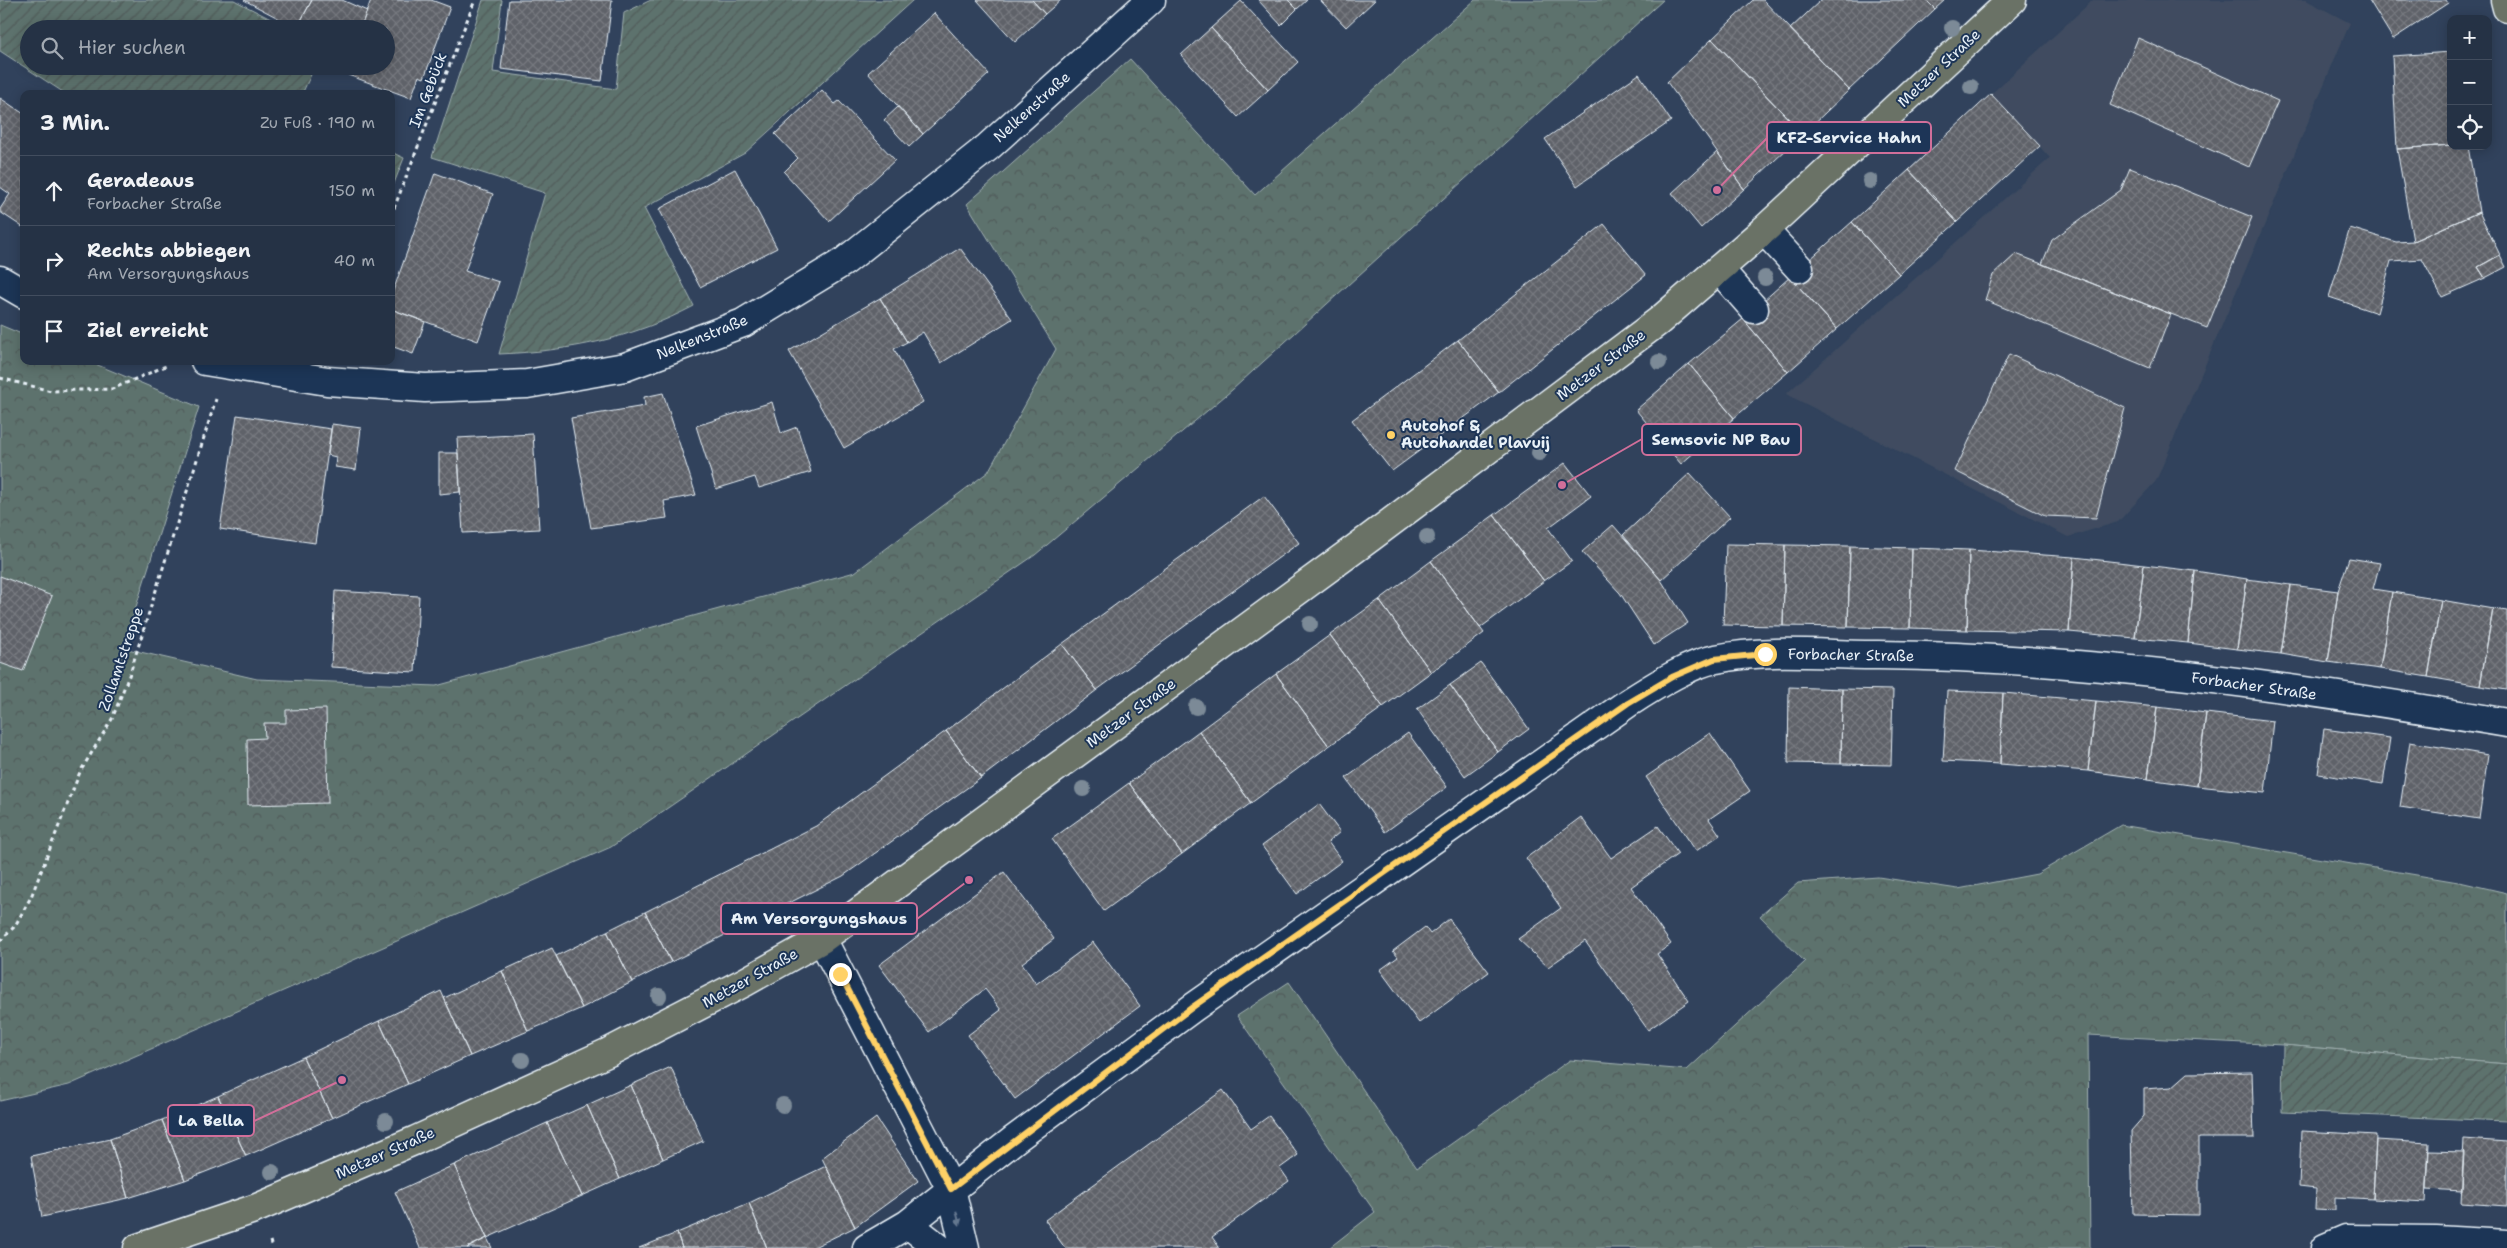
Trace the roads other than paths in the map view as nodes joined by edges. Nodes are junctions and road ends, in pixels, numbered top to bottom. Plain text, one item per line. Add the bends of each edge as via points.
1 (1151, 0) edge
2 (2012, 0) edge
3 (2505, 0) edge
4 (2507, 8) edge
5 (1764, 230) junction
6 (1799, 268) dead end
7 (1720, 269) junction
8 (0, 280) edge
9 (20, 292) edge
10 (1754, 309) dead end
11 (230, 365) edge
12 (2507, 723) edge
13 (822, 939) junction
14 (951, 1189) junction
15 (908, 1224) junction
16 (2381, 1244) edge
17 (2507, 1244) edge
18 (138, 1248) edge
19 (867, 1248) edge
20 (939, 1248) edge
21 (965, 1248) edge
22 (2325, 1248) edge

1 - 11 street, Nelkenstraße via 988,147 845,261 743,323 626,367 527,384 426,388 328,381
2 - 5 main road, Metzer Straße
3 - 4 main road
5 - 6 street
5 - 7 main road, Metzer Straße
7 - 10 street
7 - 13 main road, Metzer Straße via 1659,321 1536,415
8 - 9 street
12 - 14 street, Forbacher Straße via 2145,670 1918,656 1765,654 1714,659 1672,677 1628,703 1194,1006
13 - 14 street
13 - 18 main road, Metzer Straße via 609,1052 416,1140 257,1208
14 - 15 street, Forbacher Straße
14 -> 21 street
15 - 19 street, Forbacher Straße
15 - 20 street
16 - 17 street
16 - 22 street via 2346,1239

